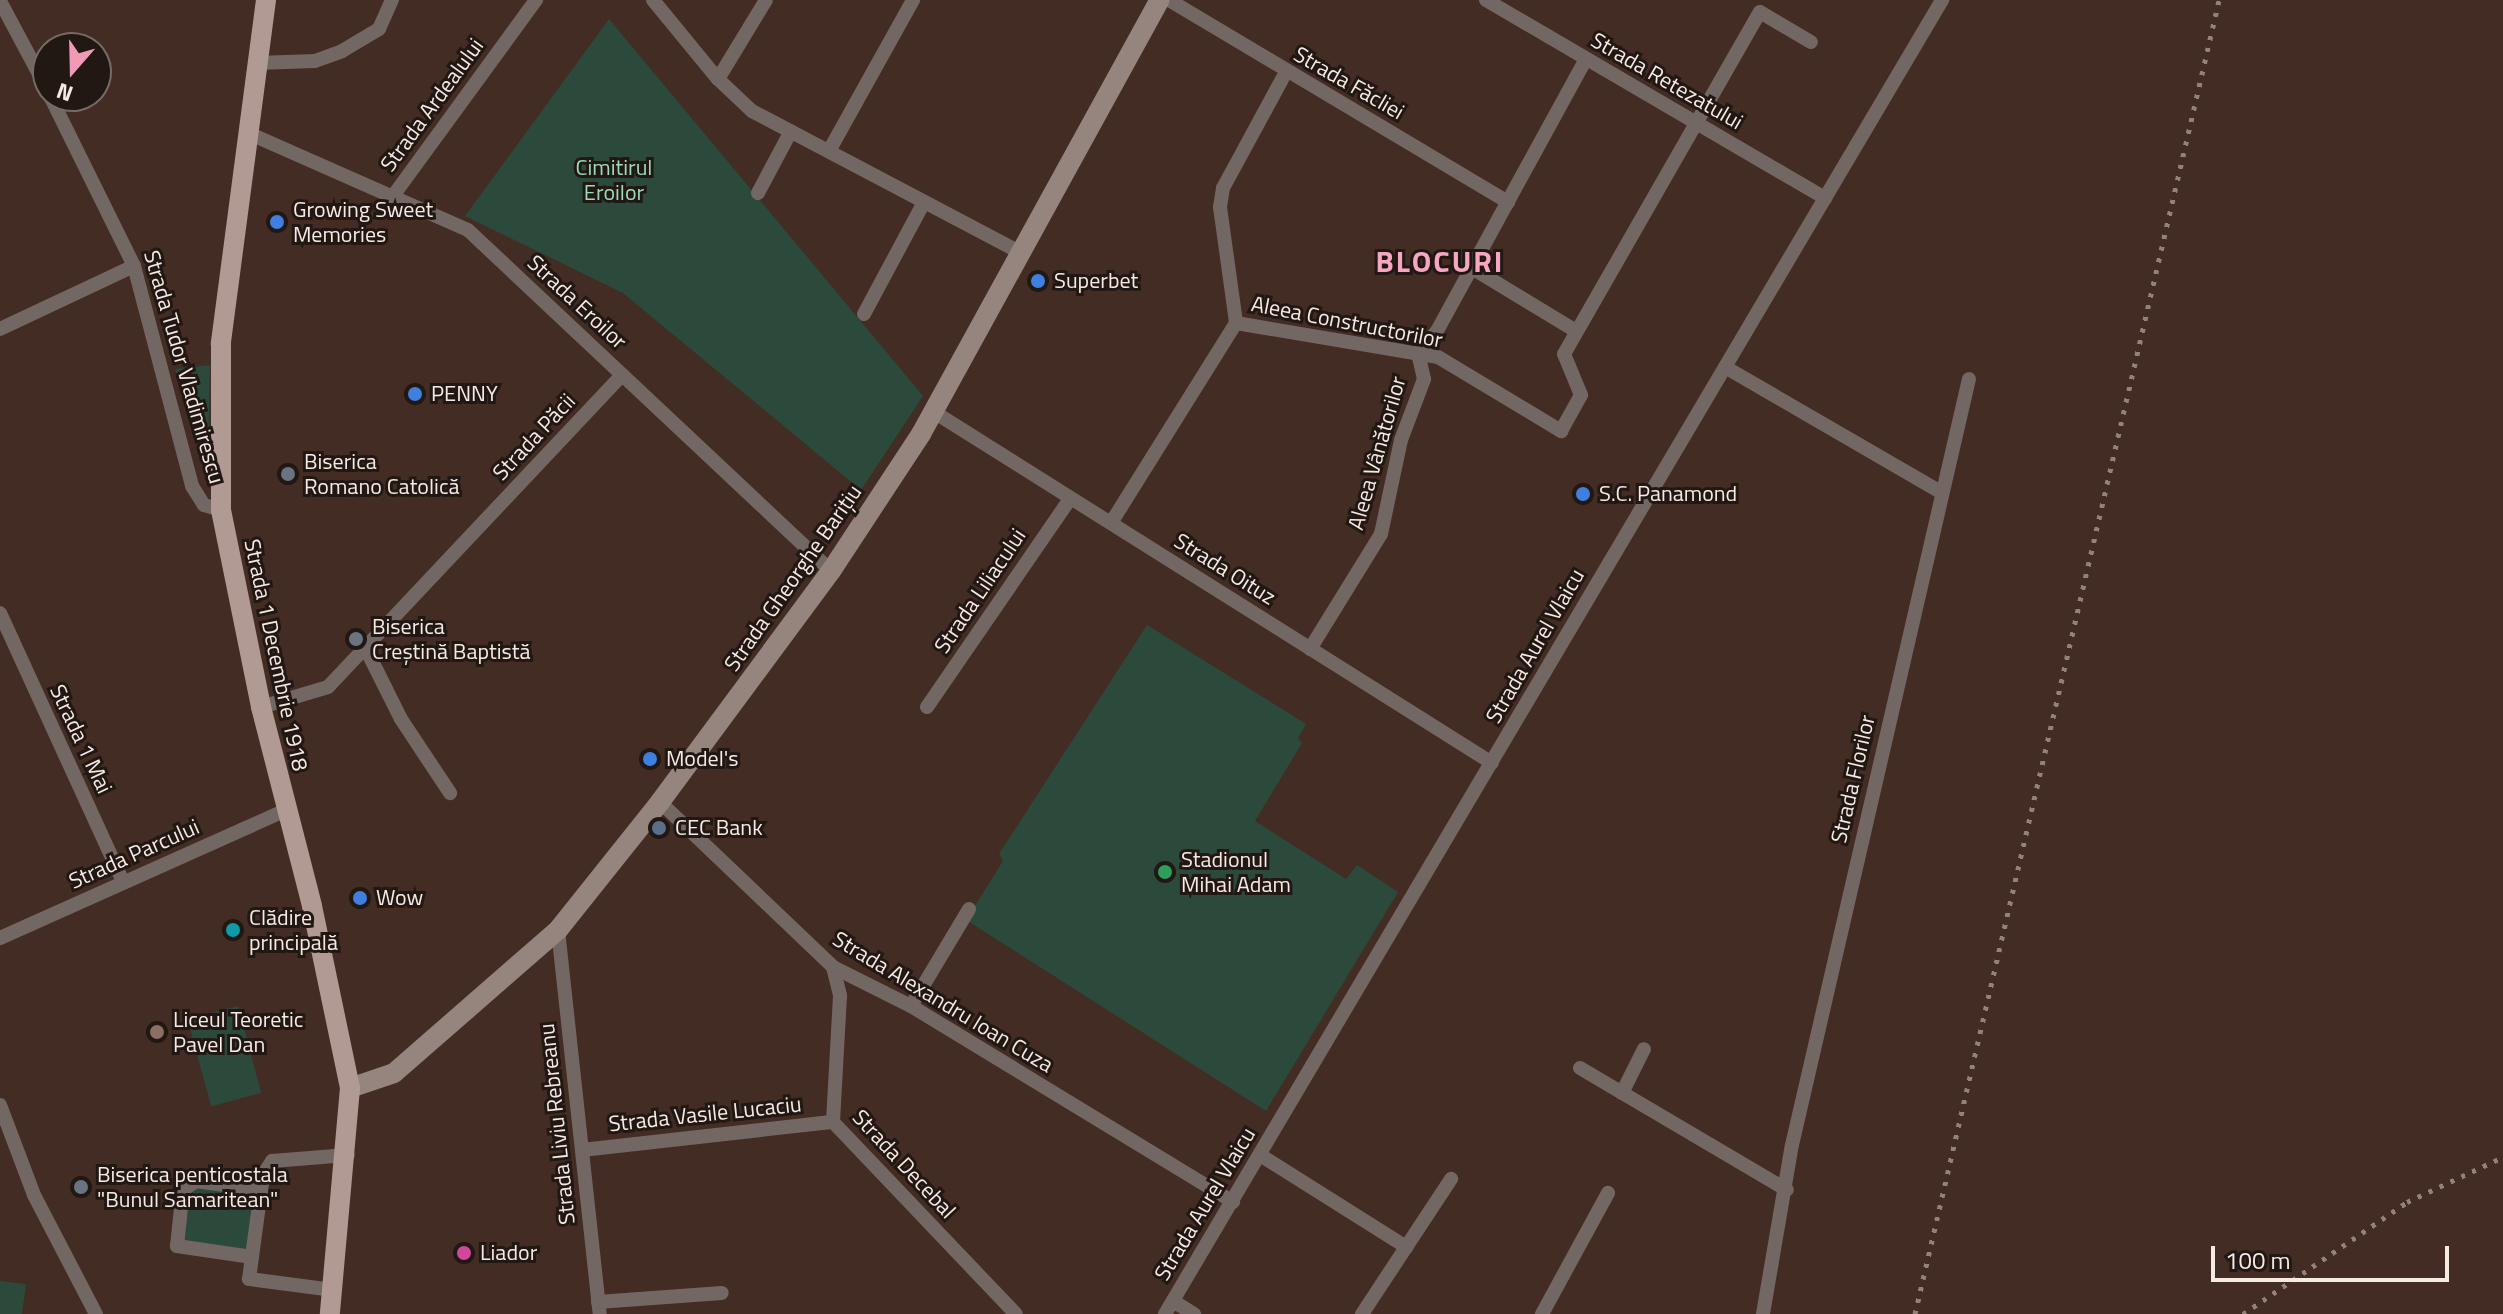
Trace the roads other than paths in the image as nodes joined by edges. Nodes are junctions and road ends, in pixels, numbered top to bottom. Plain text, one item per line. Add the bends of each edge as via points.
1 (266, 0) edge
2 (392, 0) edge
3 (536, 0) edge
4 (653, 0) edge
5 (766, 0) edge
6 (913, 0) edge
7 (1160, 0) edge
8 (1169, 0) edge
9 (1942, 0) edge
10 (0, 1) edge
11 (1495, 2) edge
12 (1811, 42) dead end
13 (1586, 59) junction
14 (32, 62) edge
15 (257, 63) junction
16 (1286, 72) junction
17 (718, 79) junction
18 (58, 112) edge
19 (1693, 122) junction
20 (791, 131) junction
21 (248, 133) junction
22 (829, 151) junction
23 (758, 193) dead end
24 (393, 196) junction
25 (1825, 198) junction
26 (924, 202) junction
27 (1508, 202) junction
28 (1021, 253) junction
29 (134, 266) junction
30 (1472, 268) junction
31 (864, 314) dead end
32 (1236, 323) junction
33 (0, 329) edge
34 (1576, 331) junction
35 (1418, 353) junction
36 (1725, 367) junction
37 (622, 375) junction
38 (1969, 379) dead end
39 (934, 412) junction
40 (1942, 493) junction
41 (1070, 499) junction
42 (221, 510) junction
43 (1111, 523) junction
44 (831, 571) junction
45 (0, 613) edge
46 (365, 647) junction
47 (1310, 649) junction
48 (261, 707) junction
49 (927, 707) dead end
50 (1492, 763) junction
51 (450, 793) dead end
52 (660, 802) junction
53 (286, 810) junction
54 (123, 882) junction
55 (969, 909) dead end
56 (558, 930) junction
57 (0, 938) edge
58 (833, 967) junction
59 (911, 1006) junction
60 (1644, 1049) dead end
61 (1580, 1068) dead end
62 (350, 1088) junction
63 (1622, 1093) junction
64 (0, 1105) edge
65 (833, 1122) junction
66 (582, 1150) junction
67 (348, 1155) junction
68 (1260, 1155) junction
69 (1451, 1179) dead end
70 (261, 1190) junction
71 (1787, 1190) junction
72 (1608, 1193) dead end
73 (1233, 1202) junction
74 (1406, 1247) junction
75 (252, 1257) junction
76 (333, 1290) junction
77 (722, 1293) dead end
78 (1173, 1301) junction
79 (599, 1308) edge
80 (96, 1314) edge
81 (330, 1314) edge
82 (1016, 1314) edge
83 (1165, 1314) edge
84 (1194, 1314) edge
85 (1362, 1314) edge
86 (1542, 1314) edge
87 (1763, 1314) edge

1 - 15 main road, Strada 1 Decembrie 1918
2 - 15 street via 379,29 342,51 315,61
3 - 24 street, Strada Ardealului
4 - 17 street
5 - 17 street
6 - 22 street
7 - 28 street, Strada Gheorghe Barițiu
8 - 16 street, Strada Făcliei
9 - 25 street, Strada Aurel Vlaicu
10 - 14 street, Strada Tudor Vladimirescu
11 - 13 street, Strada Retezatului
12 - 19 street via 1760,12
13 - 19 street, Strada Retezatului
13 - 27 street, Aleea Vânătorilor
15 - 21 main road, Strada 1 Decembrie 1918
16 - 27 street, Strada Făcliei
16 - 32 street, Aleea Constructorilor via 1223,188 1220,207
17 - 20 street via 752,111
18 - 29 street, Strada Tudor Vladimirescu
19 - 25 street, Strada Retezatului
19 - 34 street
20 - 22 street
20 - 23 street
21 - 24 street, Strada Eroilor
21 - 42 main road, Strada 1 Decembrie 1918 via 221,344
22 - 26 street
24 - 37 street, Strada Eroilor via 468,230
25 - 36 street, Strada Aurel Vlaicu
26 - 28 street
26 - 31 street
27 - 30 street, Aleea Vânătorilor
28 - 39 street, Strada Gheorghe Barițiu
29 - 33 street
29 - 42 street, Strada Tudor Vladimirescu via 192,486 204,505
30 - 34 street
30 - 35 street, Aleea Vânătorilor via 1437,331
32 - 35 street, Aleea Constructorilor
32 - 43 street, Aleea Constructorilor
34 - 35 street, Aleea Constructorilor via 1564,354 1581,395 1561,431 1438,357
35 - 47 street, Aleea Vânătorilor via 1424,379 1401,440 1381,534
36 - 40 street
36 - 50 street, Strada Aurel Vlaicu
37 - 44 street, Strada Eroilor
37 - 46 street, Strada Păcii
38 - 40 street, Strada Florilor
39 - 41 street, Strada Oituz
39 - 44 street, Strada Gheorghe Barițiu
40 - 71 street, Strada Florilor via 1792,1145
41 - 43 street, Strada Oituz
41 - 49 street, Strada Liliacului
42 - 48 main road, Strada 1 Decembrie 1918
43 - 47 street, Strada Oituz
44 - 52 street, Strada Gheorghe Barițiu
45 - 54 street, Strada 1 Mai
46 - 48 street, Strada Păcii via 328,687
46 - 51 street via 401,719
47 - 50 street, Strada Oituz
48 - 53 main road, Strada 1 Decembrie 1918
50 - 68 street, Strada Aurel Vlaicu
52 - 56 street, Strada Gheorghe Barițiu
52 - 58 street, Strada Alexandru Ioan Cuza
53 - 54 street, Strada Parcului
53 - 62 main road, Strada 1 Decembrie 1918
54 - 57 street, Strada Parcului
55 - 59 street
56 - 62 street, Strada Gheorghe Barițiu via 394,1073
56 - 66 street, Strada Liviu Rebreanu
58 - 59 street, Strada Alexandru Ioan Cuza
58 - 65 street, Strada Decebal via 840,996
59 - 73 street, Strada Alexandru Ioan Cuza
60 - 63 street
61 - 63 street
62 - 67 main road, Strada 1 Decembrie 1918
63 - 71 street
64 - 80 street via 34,1195
65 - 66 street, Strada Vasile Lucaciu
65 - 82 street, Strada Decebal
66 - 79 street, Strada Liviu Rebreanu
67 - 70 street via 272,1161
67 - 76 main road, Strada 1 Decembrie 1918
68 - 73 street, Strada Aurel Vlaicu
68 - 74 street
69 - 74 street
70 - 75 street
70 - 75 street via 196,1181 183,1190 177,1246
71 - 87 street, Strada Florilor
72 - 86 street
73 - 78 street, Strada Aurel Vlaicu
74 - 85 street
75 - 76 street via 249,1279
76 - 81 main road, Strada 1 Decembrie 1918
77 - 79 street
78 - 83 street, Strada Aurel Vlaicu
78 - 84 street

